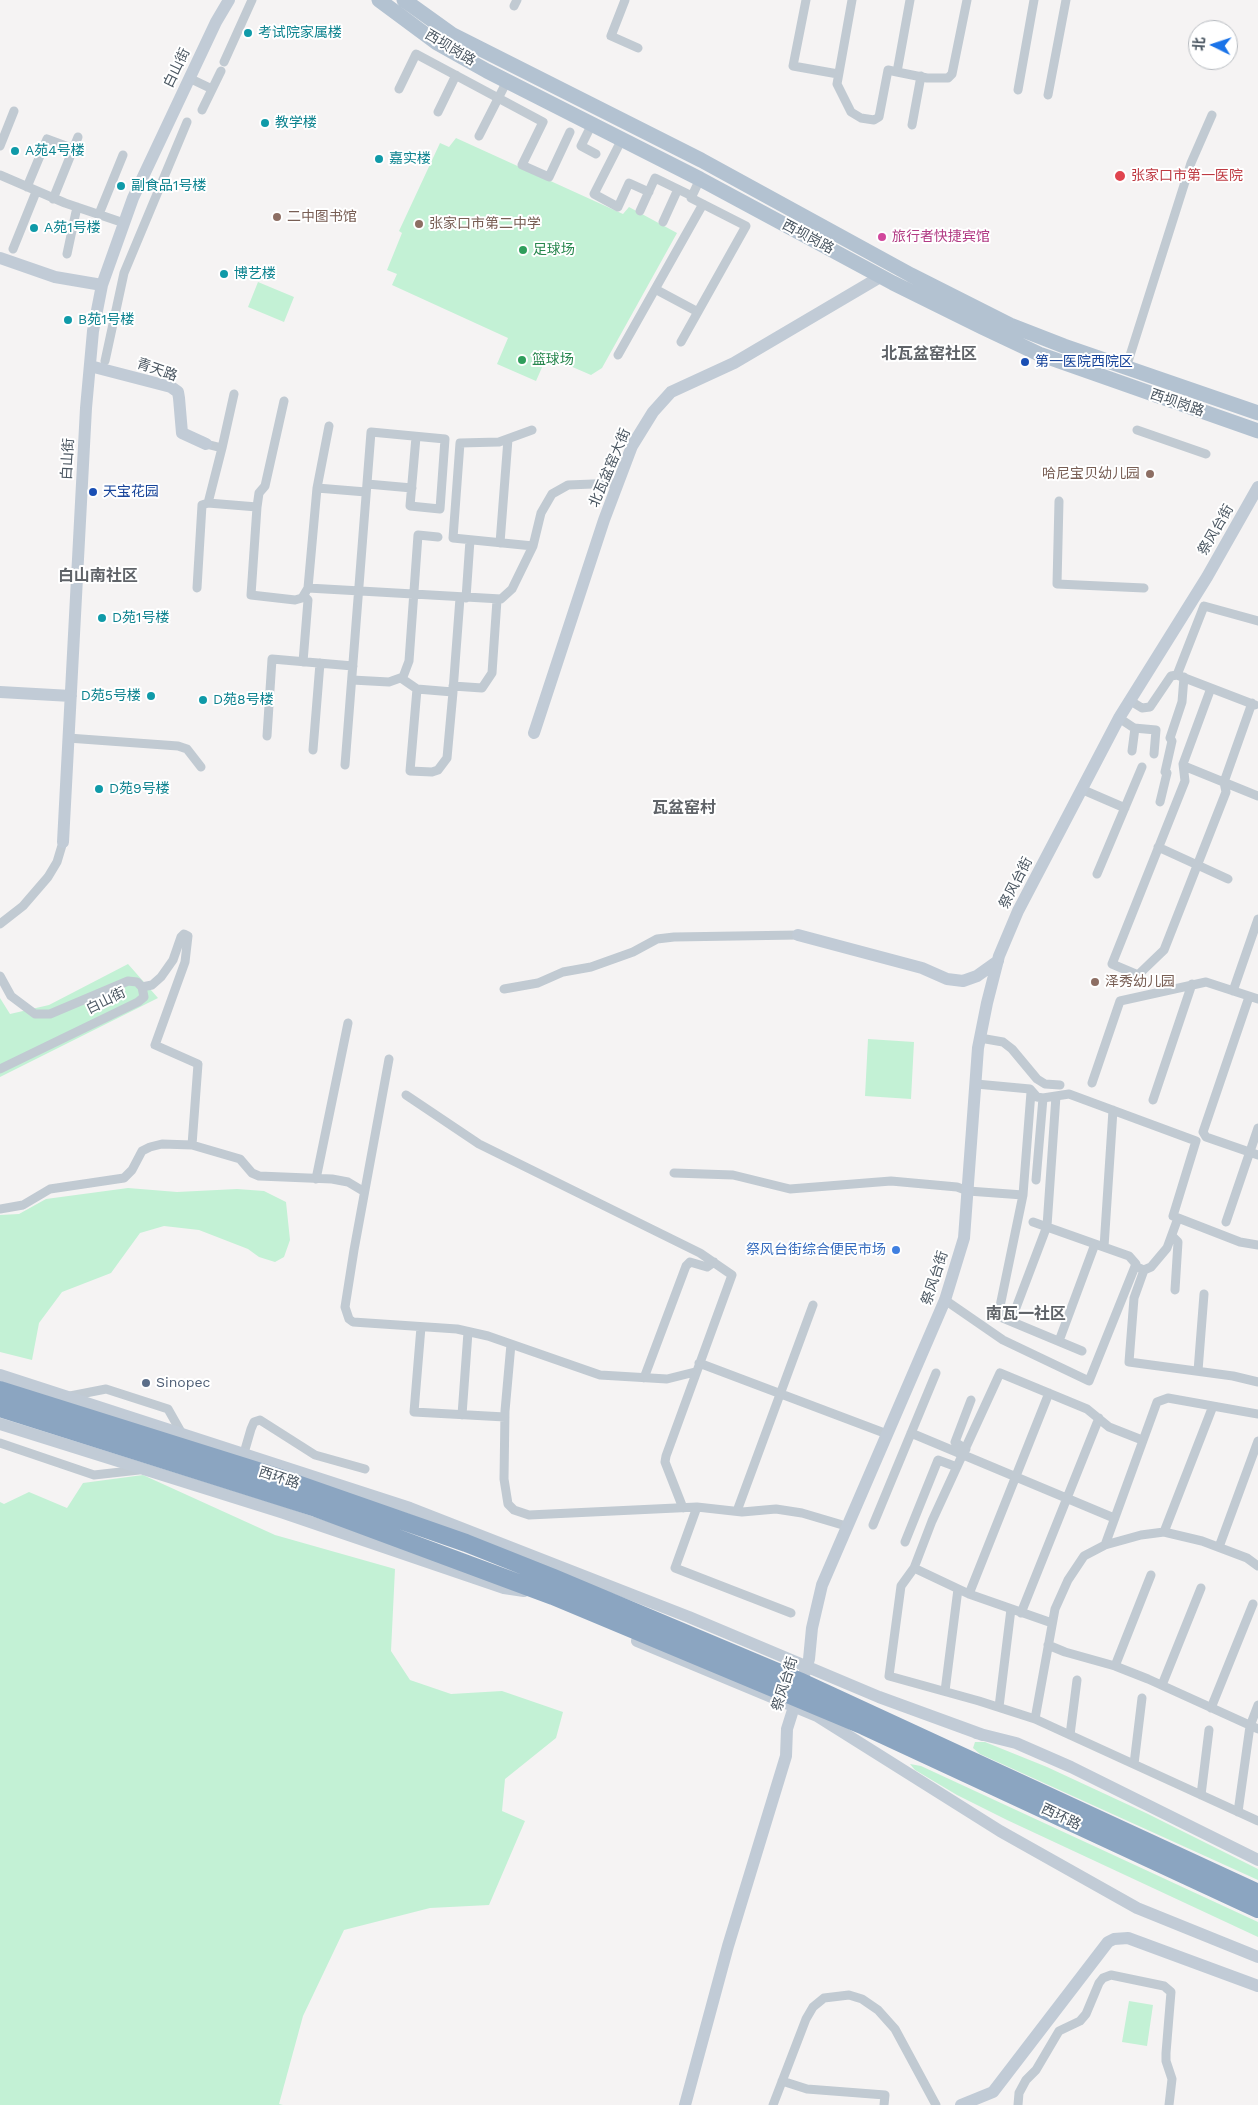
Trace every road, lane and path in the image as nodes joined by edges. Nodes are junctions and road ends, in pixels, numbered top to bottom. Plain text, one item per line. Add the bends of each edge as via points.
1 (230, 0) edge
2 (252, 0) edge
3 (379, 0) edge
4 (404, 0) edge
5 (626, 0) edge
6 (806, 0) edge
7 (852, 0) edge
8 (910, 0) edge
9 (967, 0) edge
10 (1034, 0) edge
11 (1066, 0) edge
12 (638, 48) dead end
13 (457, 54) junction
14 (481, 59) junction
15 (897, 72) junction
16 (452, 73) junction
17 (838, 74) junction
18 (921, 76) junction
19 (189, 78) junction
20 (507, 81) junction
21 (212, 89) junction
22 (399, 89) dead end
23 (1018, 90) dead end
24 (1048, 95) dead end
25 (498, 98) junction
26 (548, 102) junction
27 (202, 110) dead end
28 (14, 111) dead end
29 (438, 112) dead end
30 (1212, 114) dead end
31 (539, 120) junction
32 (187, 122) dead end
33 (592, 124) junction
34 (912, 125) dead end
35 (570, 132) dead end
36 (479, 136) dead end
37 (78, 137) dead end
38 (622, 139) junction
39 (0, 146) edge
40 (74, 149) junction
41 (596, 154) dead end
42 (123, 155) dead end
43 (0, 175) edge
44 (700, 179) junction
45 (27, 188) junction
46 (678, 189) junction
47 (36, 192) junction
48 (649, 192) junction
49 (692, 196) junction
50 (54, 199) junction
51 (702, 204) junction
52 (77, 207) junction
53 (755, 209) junction
54 (640, 211) dead end
55 (99, 214) junction
56 (663, 222) dead end
57 (124, 223) junction
58 (746, 226) junction
59 (13, 249) dead end
60 (67, 254) dead end
61 (0, 258) edge
62 (887, 262) junction
63 (880, 277) junction
64 (102, 285) junction
65 (655, 289) junction
66 (698, 312) junction
67 (681, 342) dead end
68 (618, 355) dead end
69 (105, 361) dead end
70 (90, 366) junction
71 (1126, 368) junction
72 (234, 394) dead end
73 (284, 402) dead end
74 (1258, 413) edge
75 (329, 426) dead end
76 (532, 430) dead end
77 (1137, 430) dead end
78 (1258, 431) edge
79 (416, 437) junction
80 (508, 439) junction
81 (206, 444) joint
82 (222, 448) junction
83 (1206, 454) dead end
84 (618, 483) junction
85 (1258, 487) edge
86 (317, 488) junction
87 (367, 488) junction
88 (412, 488) junction
89 (1059, 500) dead end
90 (208, 503) junction
91 (257, 507) junction
92 (438, 537) dead end
93 (470, 540) junction
94 (500, 543) junction
95 (532, 546) junction
96 (196, 588) dead end
97 (1144, 588) dead end
98 (359, 591) junction
99 (306, 592) junction
100 (414, 595) junction
101 (463, 598) junction
102 (497, 600) junction
103 (1258, 621) edge
104 (303, 662) junction
105 (320, 663) junction
106 (353, 666) junction
107 (1180, 676) junction
108 (401, 678) junction
109 (352, 680) junction
110 (1211, 688) junction
111 (417, 689) junction
112 (453, 689) junction
113 (0, 692) edge
114 (70, 696) junction
115 (1129, 700) junction
116 (1119, 718) junction
117 (1134, 728) junction
118 (534, 733) dead end
119 (266, 736) dead end
120 (68, 738) junction
121 (312, 750) dead end
122 (1132, 751) dead end
123 (1154, 754) dead end
124 (346, 765) dead end
125 (1184, 766) junction
126 (201, 767) dead end
127 (1142, 767) dead end
128 (1224, 782) junction
129 (1081, 789) junction
130 (1258, 796) edge
131 (1160, 802) dead end
132 (1125, 808) junction
133 (64, 842) joint
134 (1158, 848) junction
135 (1198, 865) junction
136 (1097, 874) dead end
137 (1228, 879) dead end
138 (1258, 919) edge
139 (0, 924) edge
140 (798, 934) joint
141 (998, 961) junction
142 (0, 976) edge
143 (1192, 984) junction
144 (142, 987) junction
145 (504, 989) dead end
146 (1233, 991) junction
147 (1253, 998) edge
148 (348, 1022) dead end
149 (980, 1038) junction
150 (389, 1059) dead end
151 (0, 1070) edge
152 (1092, 1083) dead end
153 (976, 1084) junction
154 (1060, 1085) dead end
155 (1031, 1092) junction
156 (406, 1095) dead end
157 (1056, 1096) junction
158 (1043, 1098) junction
159 (1152, 1100) dead end
160 (1114, 1110) junction
161 (1258, 1128) edge
162 (192, 1145) junction
163 (1254, 1154) edge
164 (674, 1174) dead end
165 (316, 1179) junction
166 (1036, 1180) dead end
167 (968, 1191) junction
168 (363, 1192) junction
169 (1022, 1195) junction
170 (0, 1208) edge
171 (1178, 1218) junction
172 (1034, 1222) dead end
173 (1226, 1222) dead end
174 (1046, 1226) junction
175 (1172, 1236) junction
176 (1100, 1245) junction
177 (1258, 1245) edge
178 (714, 1262) junction
179 (1135, 1266) junction
180 (1144, 1270) junction
181 (1175, 1290) dead end
182 (1204, 1294) dead end
183 (945, 1300) junction
184 (813, 1305) dead end
185 (1011, 1321) junction
186 (421, 1327) junction
187 (468, 1332) junction
188 (1059, 1341) junction
189 (511, 1344) junction
190 (1082, 1351) dead end
191 (699, 1363) junction
192 (1198, 1371) junction
193 (695, 1372) junction
194 (936, 1373) dead end
195 (0, 1375) edge
196 (644, 1378) junction
197 (1258, 1382) edge
198 (0, 1390) edge
199 (1049, 1393) junction
200 (780, 1394) junction
201 (70, 1396) junction
202 (971, 1400) dead end
203 (41, 1404) junction
204 (1213, 1406) junction
205 (0, 1408) edge
206 (1258, 1414) edge
207 (462, 1415) junction
208 (505, 1417) junction
209 (1099, 1418) junction
210 (0, 1424) edge
211 (181, 1432) junction
212 (911, 1433) junction
213 (886, 1434) junction
214 (1142, 1440) junction
215 (1258, 1441) edge
216 (0, 1443) edge
217 (244, 1453) junction
218 (964, 1453) junction
219 (957, 1467) junction
220 (365, 1469) dead end
221 (145, 1470) junction
222 (1015, 1478) junction
223 (1067, 1498) junction
224 (697, 1507) junction
225 (410, 1508) junction
226 (682, 1508) junction
227 (737, 1511) junction
228 (1114, 1518) junction
229 (846, 1526) junction
230 (872, 1526) dead end
231 (1164, 1532) junction
232 (905, 1542) dead end
233 (1105, 1545) junction
234 (1219, 1548) junction
235 (510, 1561) junction
236 (1258, 1566) edge
237 (914, 1568) junction
238 (556, 1572) junction
239 (1151, 1575) dead end
240 (1201, 1588) dead end
241 (958, 1589) junction
242 (970, 1594) junction
243 (553, 1596) junction
244 (1253, 1604) dead end
245 (1011, 1609) junction
246 (1021, 1612) junction
247 (791, 1613) dead end
248 (1052, 1623) junction
249 (1048, 1645) junction
250 (1115, 1666) junction
251 (1077, 1680) dead end
252 (1162, 1685) junction
253 (945, 1691) junction
254 (1142, 1698) dead end
255 (1258, 1706) edge
256 (999, 1707) junction
257 (1211, 1708) junction
258 (870, 1717) junction
259 (1036, 1720) junction
260 (1254, 1728) edge
261 (1209, 1730) dead end
262 (1070, 1735) junction
263 (1134, 1764) junction
264 (1201, 1795) junction
265 (1238, 1812) junction
266 (1258, 1821) edge
267 (1258, 1860) edge
268 (1258, 1893) edge
269 (1258, 1909) edge
270 (1258, 1956) edge
271 (1258, 1986) edge
272 (782, 2081) junction
273 (685, 2105) edge
274 (773, 2105) edge
275 (884, 2105) edge
276 (936, 2105) edge
277 (961, 2105) edge
278 (1018, 2105) edge
279 (1169, 2105) edge

1 - 19 main road, 白山街
2 - 21 street
3 - 13 main road, 西坝岗路
4 - 14 main road, 西坝岗路
5 - 12 street via 611,36
6 - 17 street via 793,66
7 - 17 street
8 - 15 street
9 - 18 street via 952,74 948,78
10 - 23 street
11 - 24 street
13 - 14 main road, 西坝岗路
13 - 16 street
14 - 20 main road, 西坝岗路
14 - 62 main road, 西坝岗路 via 708,164
15 - 17 street via 888,70 879,117 874,120 851,112 837,84
15 - 18 street
16 - 22 street via 416,54
16 - 25 street
16 - 29 street
18 - 34 street
19 - 21 street
19 - 57 main road, 白山街 via 132,198
20 - 25 street
20 - 26 main road, 西坝岗路
21 - 27 street
25 - 31 street
25 - 36 street
26 - 31 street
26 - 33 main road, 西坝岗路
28 - 39 street
30 - 71 street via 1191,163
31 - 35 street via 543,122 522,165 549,177
32 - 69 street via 124,273
33 - 38 main road, 西坝岗路
33 - 41 street via 581,146
37 - 40 street
38 - 44 main road, 西坝岗路
38 - 48 street via 594,194 618,207 630,182
40 - 45 street via 47,139
40 - 50 street
42 - 55 street
43 - 45 street
44 - 49 street
44 - 53 main road, 西坝岗路
45 - 47 street
46 - 48 street via 655,178
46 - 49 street
46 - 56 street
47 - 50 street
47 - 59 street
48 - 54 street
49 - 51 street
50 - 52 street
51 - 58 street
51 - 65 street
52 - 55 street
52 - 60 street
53 - 58 street
53 - 63 main road, 西坝岗路
55 - 57 street
57 - 64 main road, 白山街
58 - 66 street
61 - 64 main road via 55,277
62 - 63 main road
62 - 71 main road, 西坝岗路 via 1010,325
63 - 78 main road, 西坝岗路 via 1039,354
63 - 84 main road, 北瓦盆窑大街 via 734,363 671,392 653,412 632,446
64 - 70 main road, 白山街
65 - 66 street
65 - 68 street
66 - 67 street
70 - 81 main road, 青天路 via 171,387 178,392 182,433
70 - 114 main road, 白山街
71 - 74 main road, 西坝岗路
72 - 82 street
73 - 91 street via 265,486 259,493
75 - 86 street
76 - 80 street
77 - 83 street
79 - 87 street via 371,432
79 - 88 street
79 - 88 street via 445,439 440,509 410,506
80 - 93 street via 490,444 460,443 453,538
80 - 94 street
81 - 82 street
82 - 90 street
84 - 95 street via 560,488 547,501
84 - 118 main road, 北瓦盆窑大街
85 - 115 main road, 祭风台街 via 1207,577
86 - 87 street
86 - 99 street
87 - 88 street
87 - 98 street
89 - 97 street via 1057,584
90 - 91 street
90 - 96 street via 202,505
91 - 99 street via 251,596 295,600
92 - 100 street via 418,535
93 - 94 street
93 - 101 street
94 - 95 street
95 - 102 street via 512,589 507,596
98 - 99 street
98 - 100 street
98 - 106 street
99 - 104 street
100 - 101 street
100 - 108 street via 409,661
101 - 102 street
101 - 112 street
102 - 112 street via 492,673 482,688
103 - 107 street via 1204,606
104 - 105 street
104 - 119 street via 272,659
105 - 106 street
105 - 121 street
106 - 109 street
107 - 110 street
107 - 115 street via 1171,676 1150,707 1144,708
107 - 131 street via 1182,702 1170,738 1167,774
108 - 109 street via 389,682
108 - 111 street
109 - 124 street
110 - 125 street
110 - 128 street via 1253,704
111 - 112 street
111 - 112 street via 410,770 432,772 448,758
113 - 114 main road
114 - 120 main road, 白山街
115 - 116 main road, 祭风台街
116 - 117 street
116 - 129 main road, 祭风台街
117 - 122 street
117 - 123 street via 1156,730
120 - 126 street via 178,746 187,749
120 - 133 main road, 白山街
125 - 128 street
125 - 134 street via 1185,781
127 - 132 street
128 - 130 street
128 - 135 street via 1226,792
129 - 132 street
129 - 141 main road, 祭风台街 via 1018,912
132 - 136 street
133 - 139 street, 白山街 via 48,877 23,906
134 - 135 street
134 - 135 street via 1112,964 1138,975 1164,950
135 - 137 street
138 - 146 street
140 - 141 main road via 963,981 977,976
140 - 145 street via 657,940 592,966 563,972 538,983
141 - 149 main road, 祭风台街
142 - 144 street, 白山街 via 11,996 36,1014 50,1014 128,981 137,982
143 - 146 street via 1206,982
143 - 152 street via 1120,1001
143 - 159 street
144 - 151 street, 白山街 via 144,997 138,1002
144 - 162 street via 152,985 161,977 174,960 181,937 184,934 188,936 185,962 155,1045 198,1064
146 - 147 street
147 - 163 street via 1203,1132 1206,1137
148 - 165 street
149 - 153 main road, 祭风台街
149 - 154 street via 1003,1042 1037,1080
150 - 168 street
153 - 155 street via 1030,1088
153 - 167 main road, 祭风台街
155 - 158 street
155 - 169 street
156 - 178 street via 479,1144 700,1252
157 - 158 street
157 - 160 street via 1069,1094
157 - 174 street
158 - 166 street
160 - 171 street via 1196,1141 1173,1216
160 - 176 street
161 - 163 street
162 - 165 street via 240,1159 259,1176
162 - 170 street via 150,1147 142,1151 124,1178 50,1189 23,1205
163 - 173 street
164 - 167 street via 733,1175 790,1188 891,1181 957,1187
165 - 168 street via 348,1182
167 - 169 street
167 - 183 main road, 祭风台街 via 964,1238
168 - 186 street via 346,1315 353,1322
169 - 185 street via 998,1316
171 - 175 street
171 - 177 street via 1240,1242
172 - 174 street
174 - 176 street
174 - 185 street
175 - 180 street via 1167,1248 1151,1267
175 - 181 street via 1178,1242
176 - 179 street via 1129,1256
176 - 188 street
178 - 191 street via 732,1275
178 - 196 street via 707,1267 690,1262 686,1266
179 - 180 street
179 - 183 street via 1089,1381 1003,1340
180 - 192 street via 1134,1298 1129,1362
182 - 192 street
183 - 213 main road, 祭风台街
184 - 200 street
185 - 188 street
186 - 187 street
186 - 207 street via 414,1412
187 - 189 street
187 - 207 street
188 - 190 street
189 - 196 street via 583,1370
189 - 208 street
191 - 193 street
191 - 200 street
192 - 197 street
193 - 196 street via 667,1379
193 - 226 street via 666,1456 667,1468
194 - 212 street
195 - 201 main road
198 - 203 highway, 西环路
199 - 209 street via 1087,1409
199 - 218 street via 1000,1373
199 - 222 street
200 - 213 street
200 - 227 street
201 - 203 main road
201 - 211 main road
201 - 211 street via 106,1390 168,1409
202 - 218 street via 954,1442
203 - 235 highway, 西环路 via 277,1477
204 - 206 street
204 - 214 street via 1163,1398 1157,1402
204 - 231 street
205 - 243 highway, 西环路 via 316,1508
207 - 208 street
208 - 226 street via 504,1479 508,1504 521,1514
209 - 214 street via 1109,1427
209 - 223 street
210 - 221 main road
211 - 217 main road
212 - 218 street
212 - 230 street
213 - 229 main road, 祭风台街
214 - 228 street
215 - 234 street
216 - 221 street via 94,1475
217 - 220 street via 250,1428 260,1420 315,1455
217 - 225 main road
218 - 219 street
218 - 222 street
219 - 232 street via 938,1460
219 - 237 street
221 - 243 main road via 284,1513 504,1588
222 - 223 street
222 - 242 street
223 - 228 street
223 - 246 street
224 - 226 street
224 - 227 street
224 - 247 street via 675,1568
225 - 235 main road
225 - 238 main road
227 - 229 street via 792,1511
228 - 233 street
229 - 273 main road, 祭风台街 via 822,1585 812,1628 810,1659 787,1728 786,1756 728,1946
231 - 233 street
231 - 234 street
233 - 248 street via 1084,1556 1068,1580
234 - 236 street via 1247,1558
235 - 238 highway, 西环路
237 - 241 street
237 - 253 street via 901,1586 889,1676
238 - 258 highway, 西环路 via 800,1681
239 - 250 street
240 - 252 street
241 - 242 street
241 - 253 street
242 - 245 street
243 - 258 highway, 西环路
244 - 257 street
245 - 246 street
245 - 256 street
246 - 248 street
248 - 249 street
249 - 250 street
249 - 259 street
250 - 252 street
251 - 262 street
252 - 257 street
253 - 256 street
254 - 263 street
255 - 260 street
256 - 259 street
257 - 260 street
258 - 267 main road via 1016,1743
258 - 268 highway, 西环路
258 - 269 highway, 西环路
258 - 270 main road via 1000,1831 1137,1908
259 - 262 street
260 - 265 street
261 - 264 street
262 - 263 street
263 - 264 street
264 - 265 street
265 - 266 street
271 - 277 main road via 1128,1938 1114,1939 1108,1942 994,2092
272 - 274 street
272 - 275 street via 807,2089 885,2095
272 - 276 street via 813,2007 824,1998 850,1995 878,2010 895,2029
278 - 279 street via 1019,2093 1026,2080 1036,2070 1060,2031 1086,2014 1099,1983 1111,1975 1164,1986 1171,1992 1166,2053 1172,2079

